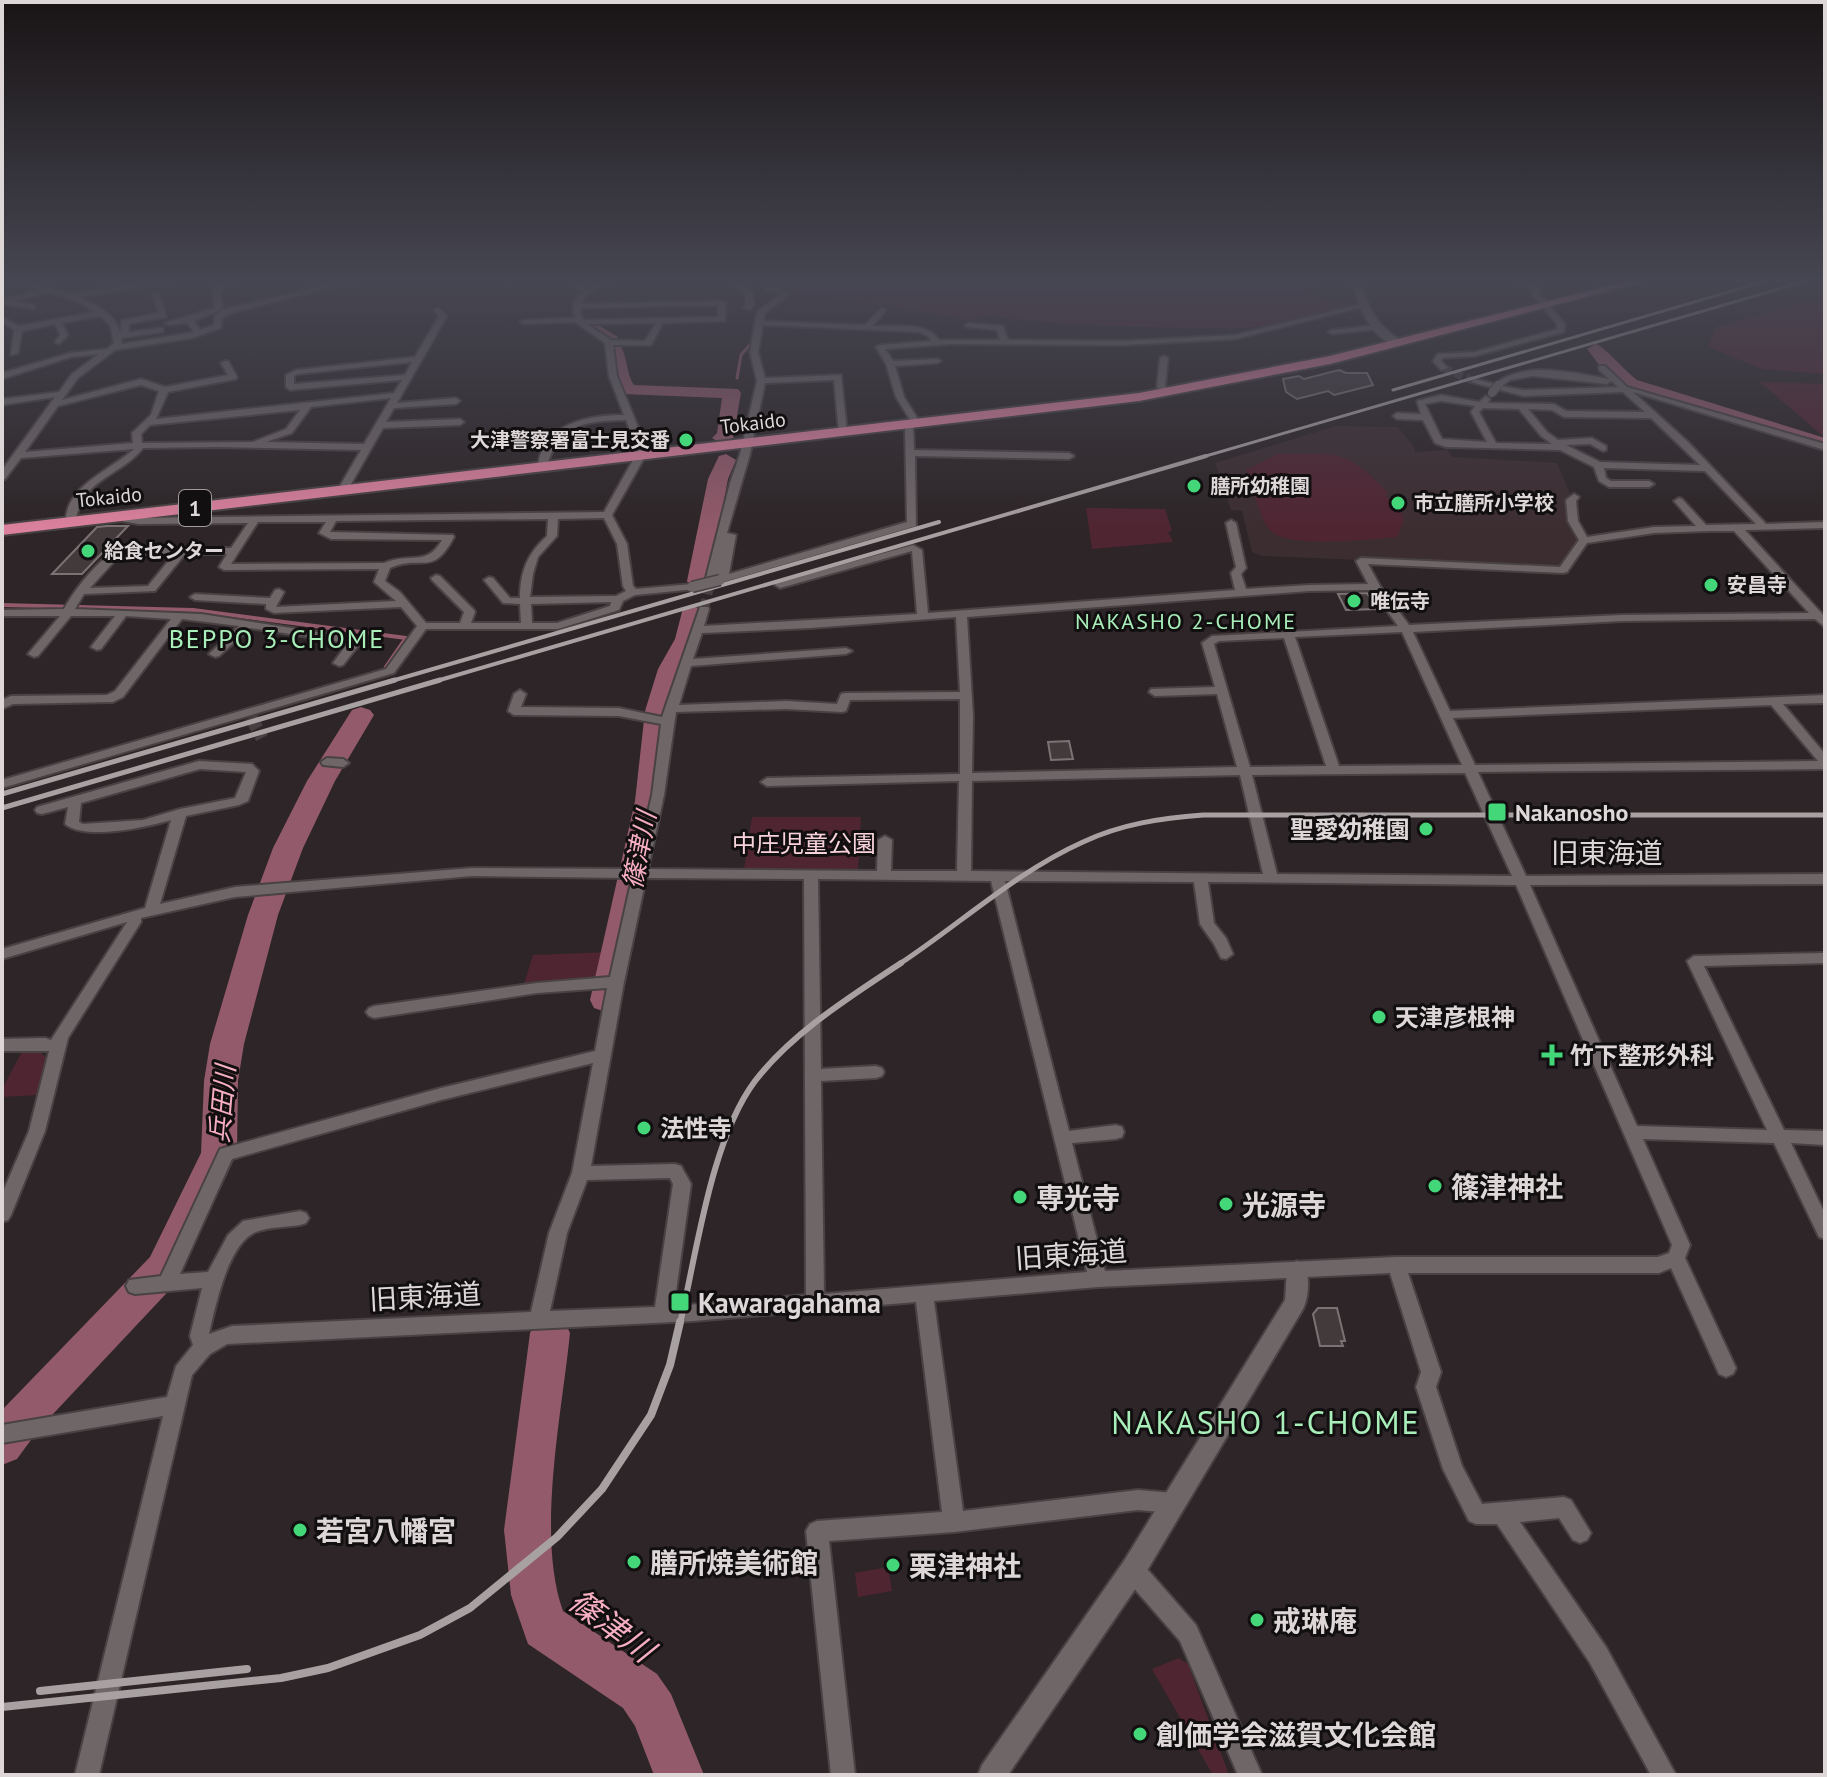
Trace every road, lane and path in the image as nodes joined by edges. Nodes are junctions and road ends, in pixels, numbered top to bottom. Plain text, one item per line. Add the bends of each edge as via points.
1 (41, 364) edge
2 (90, 364) edge
3 (226, 364) edge
4 (371, 364) edge
5 (414, 364) edge
6 (612, 364) edge
7 (756, 364) joint
8 (890, 364) edge
9 (1163, 364) edge
10 (1314, 364) edge
11 (1440, 364) edge
12 (743, 365) dead end
13 (1444, 368) tunnel mouth
14 (1602, 368) dead end
15 (2, 376) edge
16 (407, 377) junction
17 (220, 380) junction
18 (761, 381) junction
19 (1475, 382) tunnel mouth
20 (1619, 385) junction
21 (190, 386) junction
22 (164, 390) junction
23 (229, 390) dead end
24 (1167, 392) junction
25 (60, 394) junction
26 (398, 395) junction
27 (198, 397) dead end
28 (456, 401) dead end
29 (2, 402) edge
30 (52, 405) junction
31 (1482, 405) junction
32 (391, 406) junction
33 (304, 407) junction
34 (1522, 407) junction
35 (1653, 415) junction
36 (1397, 416) dead end
37 (630, 417) junction
38 (1426, 417) junction
39 (460, 422) dead end
40 (147, 423) junction
41 (913, 424) junction
42 (381, 425) junction
43 (843, 432) junction
44 (748, 443) junction
45 (248, 445) junction
46 (1493, 445) junction
47 (1559, 445) junction
48 (138, 446) junction
49 (368, 447) junction
50 (1825, 447) edge
51 (1603, 448) dead end
52 (911, 453) junction
53 (20, 455) junction
54 (642, 456) junction
55 (1069, 456) dead end
56 (1598, 465) junction
57 (543, 467) junction
58 (1706, 468) junction
59 (2, 477) edge
60 (1649, 484) dead end
61 (342, 491) junction
62 (1574, 497) dead end
63 (1679, 501) dead end
64 (552, 515) junction
65 (607, 515) junction
66 (114, 517) junction
67 (332, 519) junction
68 (255, 520) junction
69 (70, 522) junction
70 (1231, 523) dead end
71 (1825, 525) edge
72 (1764, 527) junction
73 (1738, 529) junction
74 (2, 530) edge
75 (1705, 530) junction
76 (1584, 540) junction
77 (182, 551) junction
78 (235, 551) junction
79 (386, 566) junction
80 (436, 578) dead end
81 (718, 579) junction
82 (489, 580) dead end
83 (780, 585) dead end
84 (1375, 587) junction
85 (633, 592) junction
86 (1241, 592) junction
87 (79, 594) junction
88 (195, 597) dead end
89 (618, 599) junction
90 (524, 600) junction
91 (404, 604) junction
92 (704, 609) tunnel mouth
93 (68, 612) junction
94 (2, 613) edge
95 (123, 613) junction
96 (961, 614) junction
97 (179, 616) junction
98 (923, 617) junction
99 (1821, 620) edge
100 (247, 625) junction
101 (423, 626) junction
102 (464, 626) junction
103 (527, 626) junction
104 (1406, 629) junction
105 (693, 634) junction
106 (1289, 635) junction
107 (97, 647) dead end
108 (846, 651) dead end
109 (34, 654) dead end
110 (215, 654) dead end
111 (339, 663) dead end
112 (686, 663) junction
113 (1221, 690) junction
114 (1155, 692) dead end
115 (520, 694) dead end
116 (966, 695) junction
117 (1825, 699) edge
118 (1774, 701) junction
119 (2, 705) edge
120 (1446, 715) junction
121 (667, 717) junction
122 (1825, 763) edge
123 (1470, 768) junction
124 (1246, 771) junction
125 (1334, 771) junction
126 (967, 776) junction
127 (767, 782) dead end
128 (2, 784) edge
129 (75, 801) junction
130 (42, 810) dead end
131 (180, 813) junction
132 (885, 840) dead end
133 (634, 875) junction
134 (811, 876) junction
135 (884, 877) junction
136 (964, 877) junction
137 (997, 877) junction
138 (1201, 879) junction
139 (1271, 879) junction
140 (1825, 879) edge
141 (1521, 880) junction
142 (142, 913) junction
143 (2, 954) edge
144 (1226, 954) dead end
145 (1825, 958) edge
146 (612, 982) junction
147 (374, 1012) dead end
148 (2, 1045) edge
149 (56, 1048) junction
150 (598, 1056) junction
151 (876, 1072) dead end
152 (812, 1076) junction
153 (1116, 1132) dead end
154 (1632, 1132) junction
155 (1777, 1135) junction
156 (1062, 1138) junction
157 (1825, 1138) edge
158 (581, 1173) junction
159 (2, 1215) edge
160 (300, 1218) dead end
161 (1825, 1232) edge
162 (1676, 1258) junction
163 (1396, 1265) junction
164 (1297, 1270) junction
165 (213, 1279) junction
166 (1098, 1279) junction
167 (163, 1283) junction
168 (135, 1286) dead end
169 (924, 1292) junction
170 (815, 1301) junction
171 (663, 1314) junction
172 (539, 1318) junction
173 (203, 1346) junction
174 (1726, 1368) dead end
175 (175, 1405) junction
176 (2, 1434) edge
177 (1173, 1503) junction
178 (1502, 1514) junction
179 (954, 1522) junction
180 (1580, 1533) dead end
181 (1133, 1570) junction
182 (87, 1775) edge
183 (843, 1775) edge
184 (992, 1775) edge
185 (1250, 1775) edge
186 (1664, 1775) edge

1 - 15 street
2 - 25 street
3 - 17 street via 233,377
4 - 16 street via 296,372 290,375 290,387
5 - 16 street
6 - 37 street
7 - 12 street
7 - 18 street
8 - 41 street
9 - 24 street via 1161,387
10 - 24 highway, Tokaido / 1
11 - 13 street
14 - 20 street
16 - 26 street
17 - 21 street
17 - 23 street
18 - 43 street via 838,377
18 - 44 street
19 - 20 street via 1523,393
20 - 31 street via 1522,373 1505,377
20 - 35 street
20 - 50 street
21 - 22 street
21 - 27 street
22 - 30 street via 141,382
22 - 40 street
24 - 41 highway, Tokaido / 1
25 - 29 street
25 - 30 street
26 - 32 street
26 - 33 street
28 - 32 street
30 - 53 street
31 - 34 street
31 - 38 street via 1441,398 1420,403
31 - 46 street via 1475,412
32 - 42 street
33 - 40 street
33 - 45 street via 289,431
34 - 35 street via 1554,407 1564,414
34 - 47 street
35 - 58 street
36 - 38 street
37 - 54 street
37 - 57 street via 578,422 549,444
38 - 46 street via 1438,441
39 - 42 street
40 - 48 street via 136,433
41 - 43 highway, Tokaido / 1
41 - 52 street
42 - 49 street
43 - 44 highway, Tokaido / 1
44 - 54 highway, Tokaido / 1
44 - 81 street via 728,507 736,512
45 - 48 street
45 - 49 street
46 - 47 street
47 - 51 street via 1592,441
47 - 56 street
48 - 53 street
48 - 69 street via 135,454 75,501
49 - 61 street
52 - 55 street
52 - 81 street via 912,524 838,540
53 - 59 street
54 - 57 highway, Tokaido / 1
54 - 65 street
56 - 58 street
56 - 60 street via 1609,484
57 - 61 highway, Tokaido / 1
58 - 72 street
61 - 66 highway, Tokaido / 1
62 - 76 street via 1573,521
63 - 75 street
64 - 65 street
64 - 67 street
64 - 90 street via 556,530 535,552
65 - 85 street via 622,544
66 - 68 street
66 - 69 highway, Tokaido / 1
67 - 68 street
67 - 79 street via 324,533 331,536 449,537 435,559
68 - 78 street
69 - 74 highway, Tokaido / 1
70 - 86 street
71 - 72 street
72 - 73 street
73 - 75 street
73 - 99 street
75 - 76 street via 1654,530
76 - 84 street via 1563,570 1361,561
77 - 78 street
77 - 87 street via 119,552
77 - 87 street via 151,589
78 - 79 street via 224,567
79 - 91 street via 379,582
80 - 102 street via 470,612
81 - 85 street, bridge
82 - 90 street via 507,601
83 - 98 street via 913,548
84 - 86 street
84 - 104 street
85 - 89 street
86 - 96 street
87 - 93 street
88 - 91 street via 276,596 270,607 274,610
89 - 90 street
89 - 103 street via 615,608 558,626
90 - 103 street
91 - 101 street
92 - 105 street
93 - 94 street
93 - 95 street
93 - 109 street
95 - 97 street
95 - 107 street
96 - 98 street
96 - 116 street
97 - 100 street
97 - 119 street via 119,694 109,699 11,700
98 - 105 street
99 - 104 street via 1622,618
100 - 110 street
100 - 111 street via 356,641
101 - 102 street
101 - 128 street via 390,671
102 - 103 street
104 - 106 street
104 - 120 street
105 - 112 street
106 - 113 street via 1216,638 1208,643
106 - 125 street
108 - 112 street
112 - 121 street
113 - 114 street
113 - 124 street
115 - 121 street via 514,711 619,712 649,721
116 - 121 street via 845,697 842,708 786,705
116 - 126 street
117 - 118 street
118 - 120 street
118 - 122 street
120 - 123 street
121 - 133 street via 656,767 658,795
122 - 123 street
123 - 125 street
123 - 141 street
124 - 125 street
124 - 126 street
124 - 139 street
126 - 127 street
126 - 136 street
129 - 130 street
129 - 131 street via 72,824 81,828 144,824
129 - 131 street via 199,765 253,771 239,801
131 - 142 street
132 - 135 street
133 - 134 street
133 - 142 street via 472,872 235,892
133 - 146 street
134 - 135 street
134 - 152 street
135 - 136 street
136 - 137 street
137 - 138 street
137 - 156 street
138 - 139 street
138 - 144 street via 1207,924
139 - 141 street
140 - 141 street, 旧東海道
141 - 154 street, 旧東海道
142 - 143 street
142 - 149 street
145 - 155 street via 1694,961
146 - 147 street
146 - 150 street
148 - 149 street
149 - 159 street via 37,1131
150 - 158 street
150 - 167 street via 226,1154
151 - 152 street
152 - 170 street
153 - 156 street
154 - 155 street
154 - 162 street, 旧東海道 via 1681,1245
155 - 157 street
155 - 161 street
156 - 166 street
158 - 171 street via 675,1171 682,1184
158 - 172 street via 558,1233
160 - 165 street via 249,1226 234,1240
162 - 163 street, 旧東海道 via 1659,1265
162 - 174 street
163 - 164 street, 旧東海道
163 - 178 street via 1431,1372 1426,1387 1453,1469 1476,1514
164 - 166 street, 旧東海道
164 - 177 street via 1296,1302
165 - 167 street
165 - 173 street via 199,1336
166 - 169 street, 旧東海道
167 - 168 street
169 - 170 street, 旧東海道
169 - 179 street
170 - 171 street, 旧東海道
171 - 172 street, 旧東海道
172 - 173 street, 旧東海道 via 232,1334
173 - 175 street via 183,1372
175 - 176 street
175 - 182 street
177 - 179 street via 1138,1500
177 - 181 street
178 - 180 street via 1564,1507
178 - 186 street via 1598,1655
179 - 183 street via 817,1531
181 - 184 street
181 - 185 street via 1188,1633

